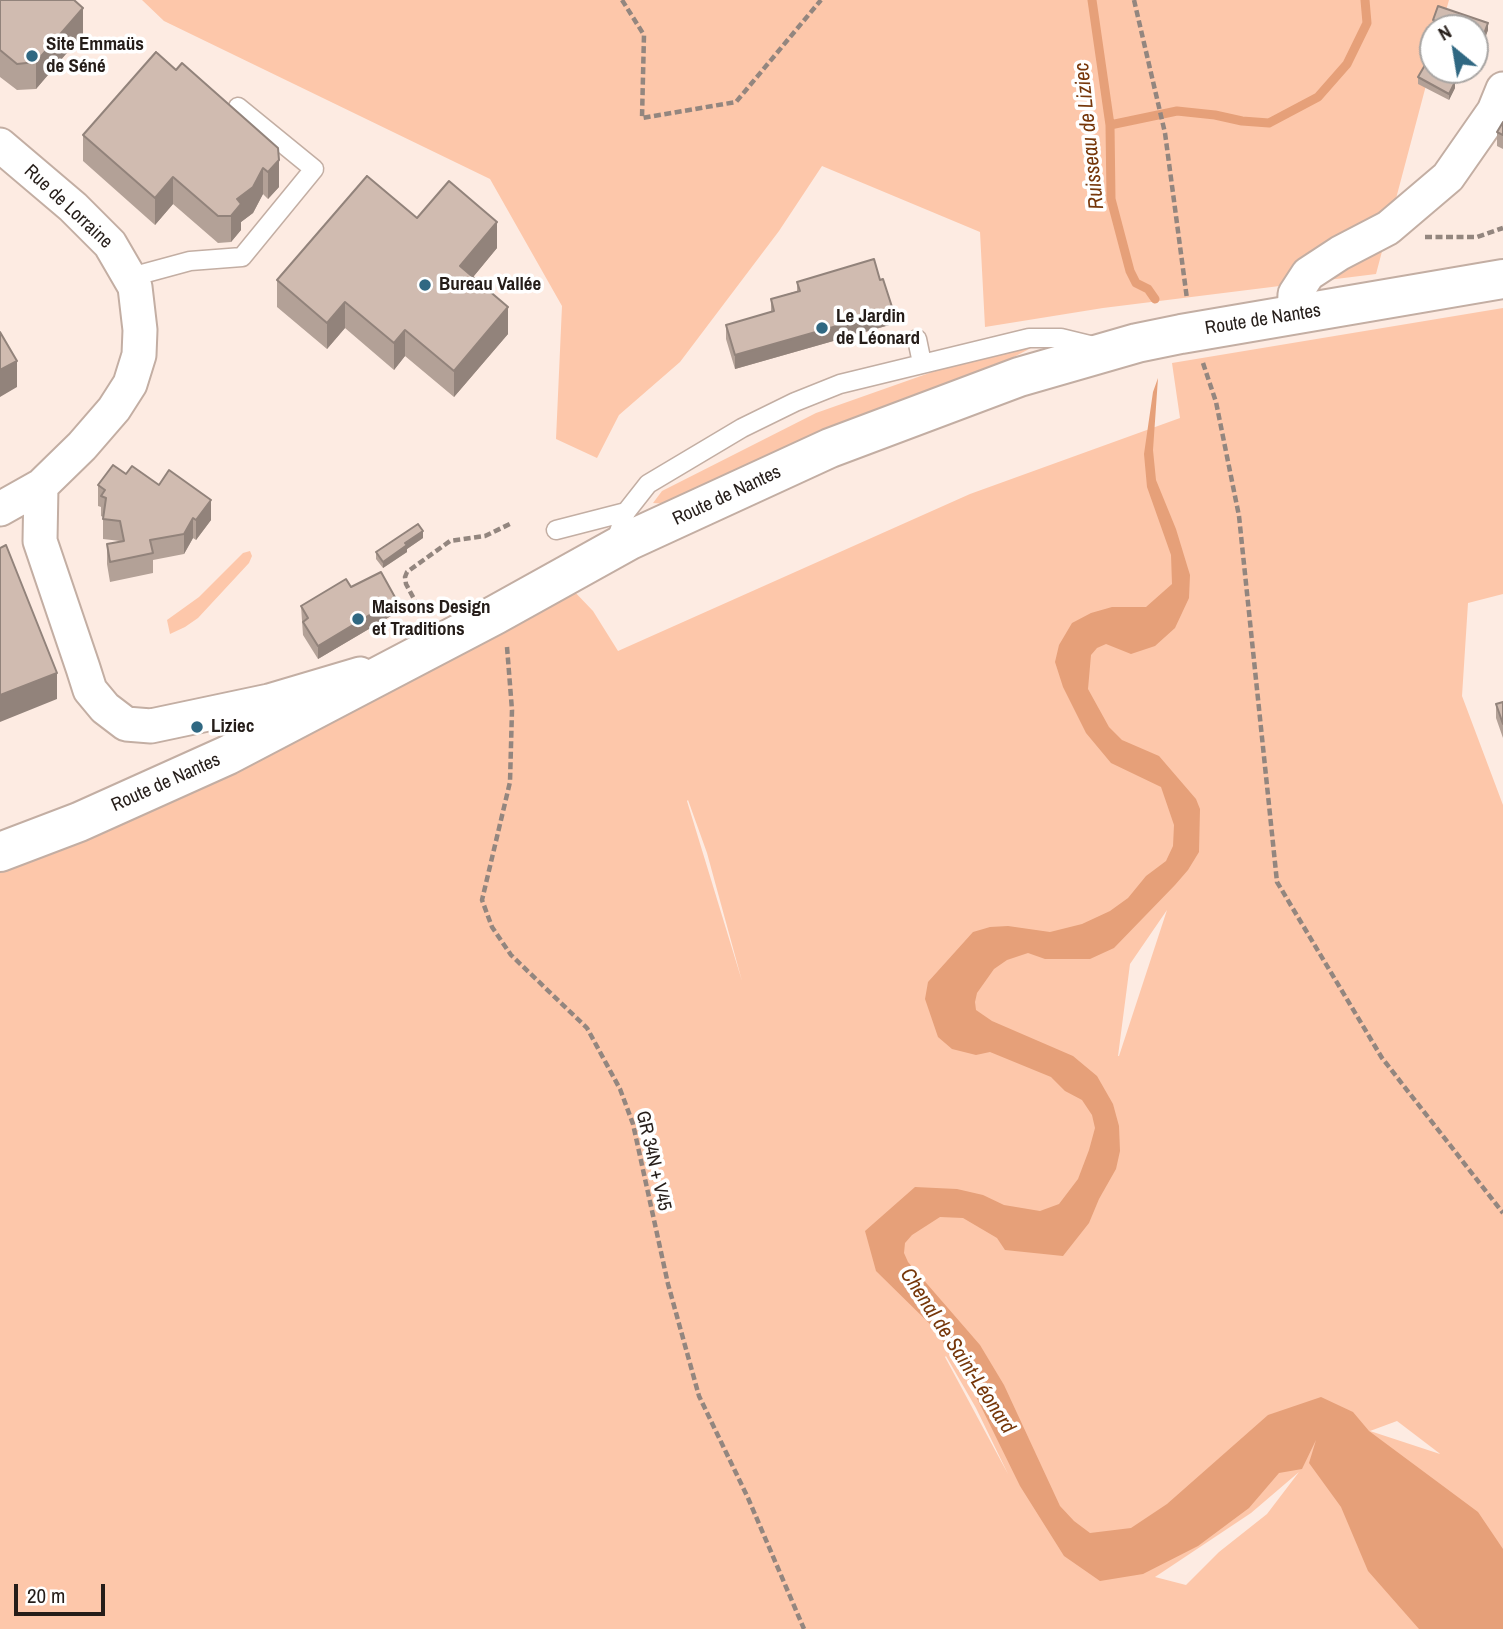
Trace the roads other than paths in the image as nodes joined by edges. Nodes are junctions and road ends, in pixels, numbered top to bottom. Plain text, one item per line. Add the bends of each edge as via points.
1 (1503, 89) edge
2 (238, 107) dead end
3 (0, 145) edge
4 (131, 277) junction
5 (1503, 279) edge
6 (1294, 316) junction
7 (917, 339) dead end
8 (1124, 347) junction
9 (922, 363) junction
10 (41, 486) junction
11 (0, 509) edge
12 (626, 512) junction
13 (556, 530) dead end
14 (612, 551) junction
15 (430, 628) junction
16 (0, 852) edge

1 - 6 street via 1494,111 1448,177 1388,228 1308,274 1295,295
2 - 4 lane via 314,169 242,257 190,261
3 - 4 street, Rue de Lorraine via 73,206 110,244
4 - 10 street, Rue de Lorraine via 140,330 139,355 130,384 82,446
5 - 6 main road, Route de Nantes
6 - 8 main road, Route de Nantes via 1189,331
7 - 9 lane
8 - 9 lane via 1029,338
8 - 14 main road, Route de Nantes via 1020,377 830,448
9 - 12 lane via 840,384 742,428 648,484
10 - 11 street, Rue de Lorraine
10 - 15 street via 40,541 90,690 126,724 151,726 269,701 362,673
12 - 13 lane
12 - 14 lane
14 - 15 main road, Route de Nantes
15 - 16 main road, Route de Nantes via 228,755

